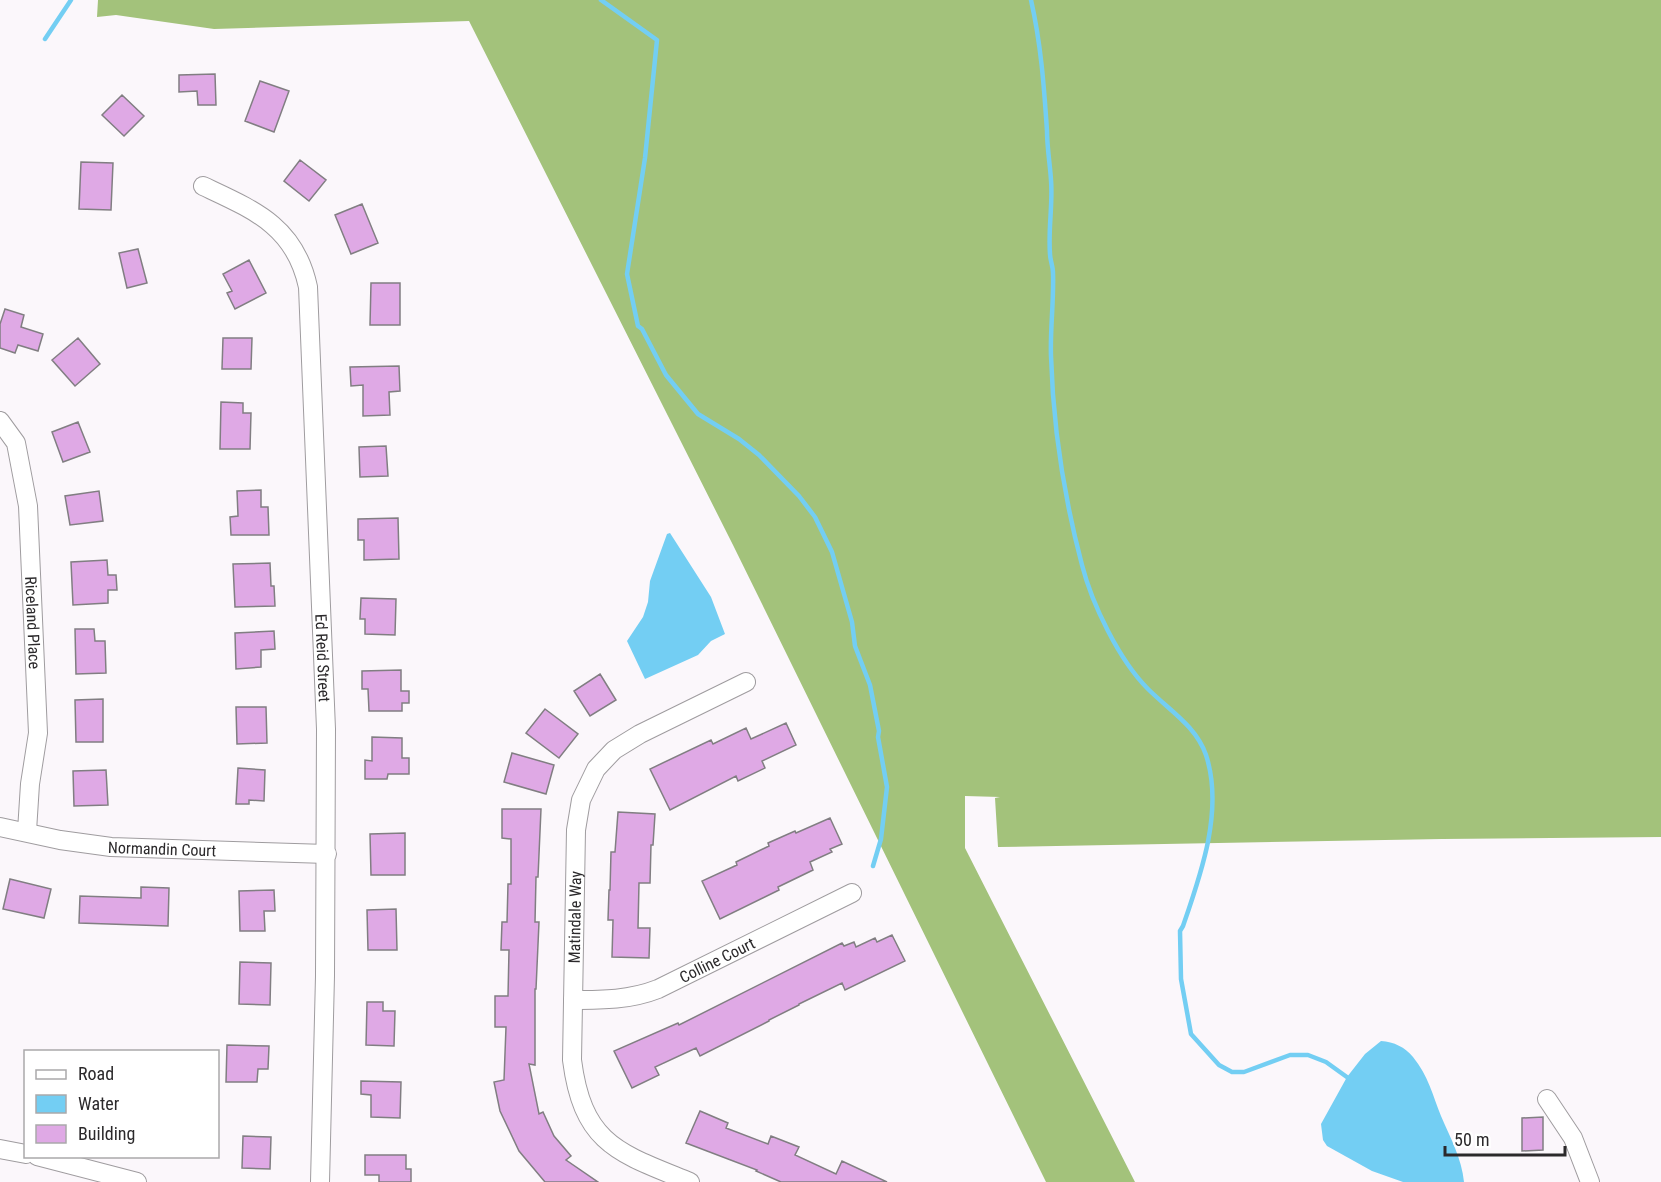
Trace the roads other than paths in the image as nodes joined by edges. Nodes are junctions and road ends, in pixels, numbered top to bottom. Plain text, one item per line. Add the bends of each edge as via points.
1 (203, 186) dead end
2 (0, 421) edge
3 (746, 682) dead end
4 (0, 827) edge
5 (27, 831) junction
6 (327, 854) junction
7 (852, 893) dead end
8 (573, 1000) junction
9 (1547, 1099) dead end
10 (0, 1149) edge
11 (24, 1154) edge
12 (45, 1158) edge
13 (137, 1182) edge
14 (320, 1182) edge
15 (690, 1182) edge
16 (1590, 1182) edge

1 - 6 street, Ed Reid Street via 247,207 282,232 304,266 308,287 326,729
2 - 5 street, Riceland Place via 16,443 28,506 38,733
3 - 8 street, Matindale Way via 640,734 614,750 596,769 581,800 576,830
4 - 5 street, Normandin Court
5 - 6 street, Normandin Court via 111,847
6 - 14 street, Ed Reid Street
7 - 8 street, Colline Court via 639,997
8 - 15 street, Matindale Way via 572,1060 575,1087 585,1113 599,1134 618,1150
9 - 16 street via 1573,1138
10 - 11 street
12 - 13 street

